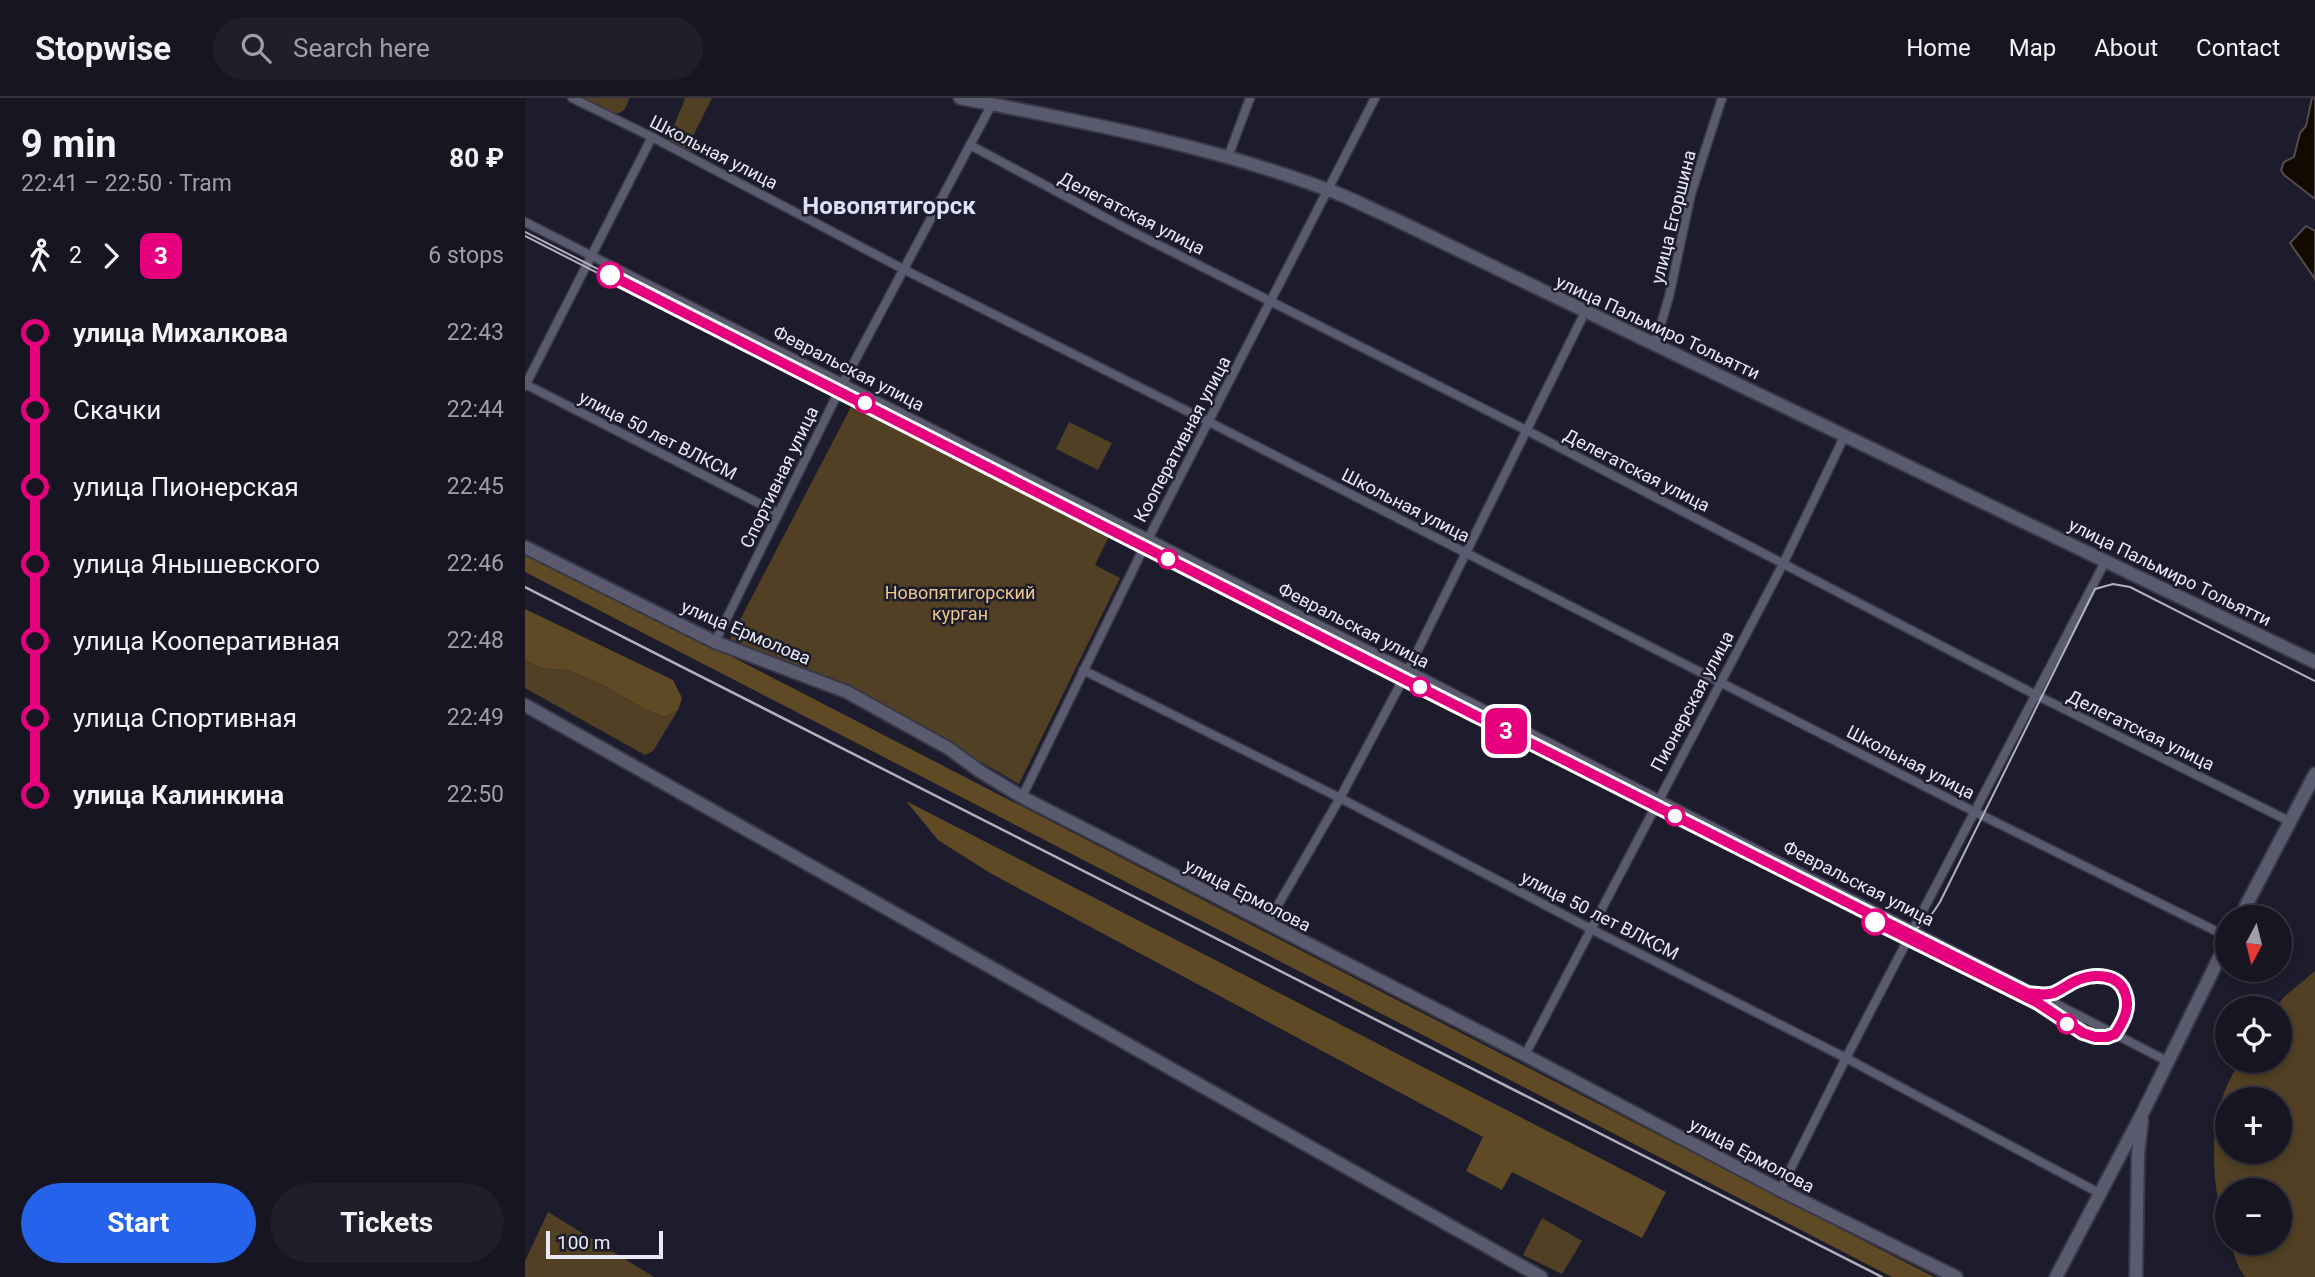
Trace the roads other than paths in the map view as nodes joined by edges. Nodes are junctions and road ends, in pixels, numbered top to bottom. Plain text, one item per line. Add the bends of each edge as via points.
1 (572, 98) edge
2 (960, 98) edge
3 (1250, 98) edge
4 (1375, 98) edge
5 (1723, 98) edge
6 (992, 104) junction
7 (652, 137) junction
8 (969, 145) junction
9 (1228, 157) junction
10 (1328, 189) junction
11 (525, 222) edge
12 (592, 257) junction
13 (903, 269) junction
14 (1272, 301) junction
15 (1585, 313) junction
16 (1655, 344) junction
17 (843, 383) junction
18 (525, 385) edge
19 (1209, 422) junction
20 (1526, 430) junction
21 (1845, 435) junction
22 (778, 513) junction
23 (1148, 539) junction
24 (525, 547) edge
25 (1465, 553) junction
26 (2106, 560) junction
27 (1783, 564) junction
28 (715, 642) junction
29 (2315, 662) edge
30 (1083, 670) junction
31 (1408, 670) junction
32 (1720, 682) junction
33 (2034, 694) junction
34 (525, 705) edge
35 (2315, 774) edge
36 (1022, 797) junction
37 (1341, 798) junction
38 (1659, 799) junction
39 (1975, 812) junction
40 (2291, 821) junction
41 (2246, 905) edge
42 (1267, 925) junction
43 (1591, 929) junction
44 (1914, 929) junction
45 (2215, 932) edge
46 (2215, 965) edge
47 (1525, 1055) junction
48 (1846, 1058) junction
49 (2167, 1061) junction
50 (2144, 1110) junction
51 (1780, 1190) junction
52 (2099, 1193) junction
53 (1541, 1277) edge
54 (1955, 1277) edge
55 (2056, 1277) edge
56 (2136, 1277) edge

1 - 7 street, Школьная улица
2 - 6 street, улица Пальмиро Тольятти
3 - 9 street
4 - 10 street, Кооперативная улица
5 - 16 street, улица Егоршина via 1691,194
6 - 8 street, Спортивная улица
6 - 9 street, улица Пальмиро Тольятти
7 - 12 street
7 - 13 street, Школьная улица
8 - 13 street, Спортивная улица
8 - 14 street, Делегатская улица
9 - 10 street, улица Пальмиро Тольятти
10 - 14 street, Кооперативная улица
10 - 15 street, улица Пальмиро Тольятти
11 - 12 street, Февральская улица
12 - 17 street, Февральская улица
12 - 18 street
13 - 17 street, Спортивная улица
13 - 19 street, Школьная улица
14 - 19 street, Кооперативная улица
14 - 20 street, Делегатская улица
15 - 16 street, улица Пальмиро Тольятти
15 - 20 street
16 - 21 street, улица Пальмиро Тольятти
17 - 22 street, Спортивная улица
17 - 23 street, Февральская улица
18 - 22 street, улица 50 лет ВЛКСМ
19 - 23 street, Кооперативная улица
19 - 25 street, Школьная улица
20 - 25 street
20 - 27 street, Делегатская улица
21 - 26 street, улица Пальмиро Тольятти
21 - 27 street, Пионерская улица
22 - 28 street, Спортивная улица
23 - 30 street, Кооперативная улица
23 - 31 street, Февральская улица
24 - 28 street, улица Ермолова
25 - 31 street
25 - 32 street, Школьная улица
26 - 29 street, улица Пальмиро Тольятти
26 - 33 street
27 - 32 street, Пионерская улица
27 - 33 street, Делегатская улица
28 - 36 street, улица Ермолова via 847,692 949,748
30 - 36 street, Кооперативная улица
30 - 37 street, улица 50 лет ВЛКСМ
31 - 37 street
31 - 38 street, Февральская улица
32 - 38 street, Пионерская улица
32 - 39 street, Школьная улица
33 - 39 street
33 - 40 street, Делегатская улица
34 - 53 street
35 - 40 street
36 - 42 street, улица Ермолова
37 - 42 street
37 - 43 street, улица 50 лет ВЛКСМ
38 - 43 street, Пионерская улица
38 - 44 street, Февральская улица
39 - 44 street
39 - 45 street, Школьная улица
40 - 41 street
42 - 47 street, улица Ермолова
43 - 47 street, Пионерская улица
43 - 48 street, улица 50 лет ВЛКСМ
44 - 48 street
44 - 49 street, Февральская улица
46 - 49 street
47 - 51 street, улица Ермолова
48 - 51 street
48 - 52 street, улица 50 лет ВЛКСМ
49 - 50 street
50 - 52 street
50 - 56 street via 2138,1154
51 - 54 street, улица Ермолова
52 - 55 street

